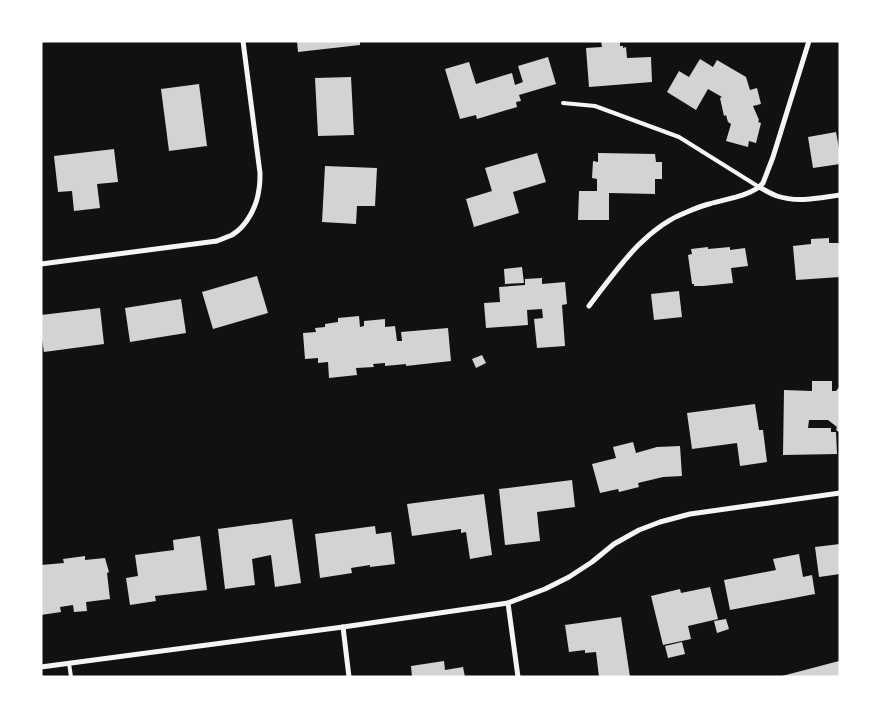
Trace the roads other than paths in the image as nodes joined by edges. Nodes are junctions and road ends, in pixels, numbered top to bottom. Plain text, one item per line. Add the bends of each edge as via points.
1 (243, 41) edge
2 (809, 41) edge
3 (563, 103) dead end
4 (759, 187) junction
5 (840, 195) edge
6 (41, 264) edge
7 (589, 306) dead end
8 (840, 493) edge
9 (508, 603) junction
10 (343, 627) junction
11 (69, 663) junction
12 (41, 667) edge
13 (71, 677) edge
14 (349, 677) edge
15 (518, 677) edge

1 - 6 street via 260,189 242,227 217,241
2 - 4 street via 773,157
3 - 4 lane via 595,106 679,138
4 - 5 street via 775,196 794,200
4 - 7 street via 707,204 662,224 622,264
8 - 9 street via 690,514 660,522 614,544 569,577
9 - 10 street
9 - 15 street
10 - 11 street
10 - 14 street
11 - 12 street
11 - 13 lane

